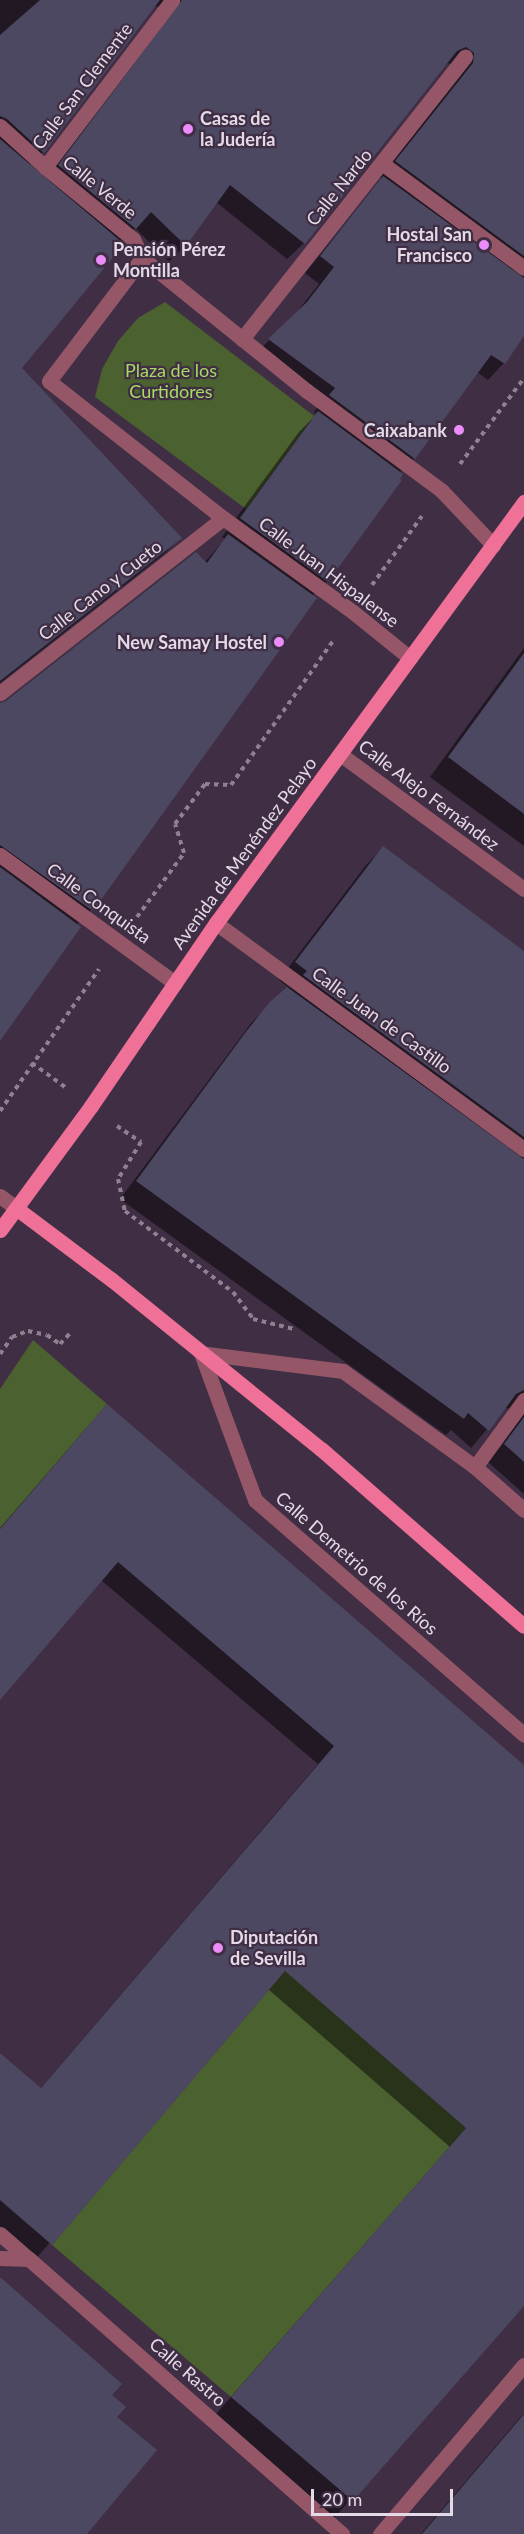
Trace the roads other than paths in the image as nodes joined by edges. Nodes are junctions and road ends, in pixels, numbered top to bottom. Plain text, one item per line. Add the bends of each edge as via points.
1 (172, 0) edge
2 (465, 57) dead end
3 (0, 126) edge
4 (383, 164) junction
5 (45, 167) junction
6 (142, 258) junction
7 (524, 268) edge
8 (242, 339) junction
9 (524, 502) edge
10 (223, 518) junction
11 (493, 545) junction
12 (410, 658) junction
13 (0, 693) edge
14 (340, 754) junction
15 (0, 855) edge
16 (524, 889) edge
17 (216, 923) junction
18 (175, 983) junction
19 (524, 1149) edge
20 (0, 1196) edge
21 (16, 1208) junction
22 (0, 1230) edge
23 (201, 1353) junction
24 (524, 1400) edge
25 (475, 1467) junction
26 (524, 1510) edge
27 (524, 1626) edge
28 (524, 1735) edge
29 (0, 2234) edge
30 (0, 2258) edge
31 (29, 2259) junction
32 (524, 2365) edge
33 (342, 2534) edge
34 (380, 2534) edge

1 - 5 street, Calle San Clemente
2 - 4 street, Calle Nardo
3 - 5 street, Calle Verde
4 - 7 street
4 - 8 street, Calle Nardo
5 - 6 street, Calle Verde via 133,239
6 - 8 street
6 - 10 street via 49,381
8 - 11 street via 441,490
9 - 11 main road, Avenida de Menéndez Pelayo
10 - 12 street, Calle Juan Hispalense
10 - 13 street, Calle Cano y Cueto
11 - 12 main road, Avenida de Menéndez Pelayo
12 - 14 main road, Avenida de Menéndez Pelayo
14 - 16 street, Calle Alejo Fernández
14 - 17 main road, Avenida de Menéndez Pelayo
15 - 18 street, Calle Conquista
17 - 18 main road, Avenida de Menéndez Pelayo
17 - 19 street, Calle Juan de Castillo
18 - 21 main road, Avenida de Menéndez Pelayo
20 - 21 street
21 - 22 main road, Avenida de Menéndez Pelayo
21 - 23 main road
23 - 25 street via 343,1371
23 - 27 main road via 321,1449
23 - 28 street, Calle Demetrio de los Ríos via 255,1500
24 - 25 street
25 - 26 street
29 - 31 street, Calle Rastro
30 - 31 street
31 - 33 street, Calle Rastro
32 - 34 street

